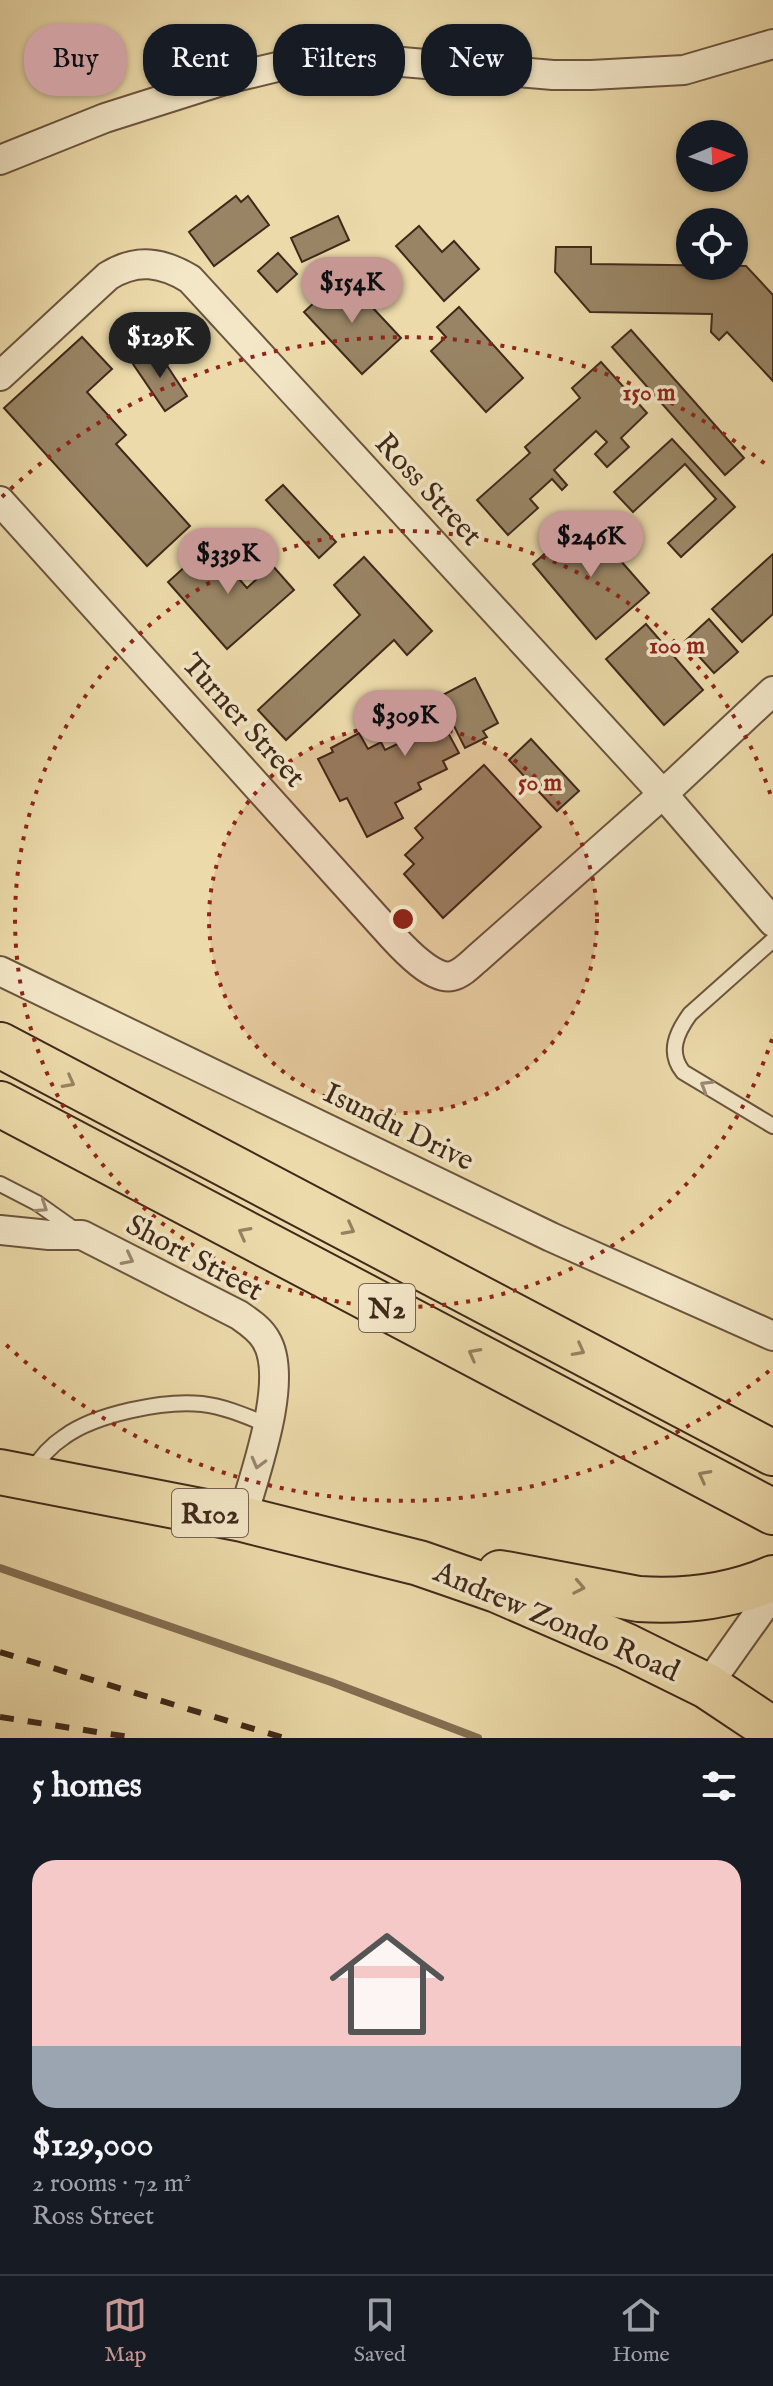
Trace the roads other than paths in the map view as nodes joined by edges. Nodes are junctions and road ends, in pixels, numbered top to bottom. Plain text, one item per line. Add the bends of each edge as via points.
1 (773, 44) edge
2 (2, 157) edge
3 (0, 376) edge
4 (0, 501) edge
5 (773, 691) edge
6 (663, 794) junction
7 (773, 922) edge
8 (773, 940) edge
9 (0, 971) edge
10 (0, 1045) edge
11 (0, 1104) edge
12 (20, 1122) edge
13 (773, 1126) edge
14 (0, 1184) edge
15 (0, 1230) edge
16 (82, 1235) junction
17 (773, 1336) edge
18 (268, 1425) junction
19 (773, 1453) edge
20 (14, 1475) edge
21 (773, 1512) edge
22 (242, 1519) junction
23 (419, 1563) junction
24 (773, 1578) edge
25 (773, 1593) edge
26 (707, 1686) junction
27 (773, 1730) edge

1 - 2 street via 684,70 591,75 379,60 298,62 105,118
3 - 6 street, Ross Street via 122,267 161,265 190,279
4 - 6 street, Turner Street via 393,937 444,976 479,957
5 - 6 street
6 - 7 street, Ross Street
13 -> 8 lane via 683,1072 674,1052 690,1014
9 - 17 street, Isundu Drive via 551,1237
10 -> 19 main road, N2
11 - 12 main road, N2
21 -> 12 main road, N2
14 -> 16 lane
15 - 16 street, Short Street
16 -> 18 street, Short Street via 239,1315 258,1330 274,1362
18 - 20 lane via 232,1409 202,1404 144,1408 64,1436
18 -> 22 street, Short Street
20 - 22 main road, Andrew Zondo Road / R102
22 - 23 main road, Andrew Zondo Road / R102
23 -> 24 main road via 661,1601 713,1597
23 - 26 main road, Andrew Zondo Road / R102 via 512,1596
25 - 26 street
26 - 27 main road, Andrew Zondo Road / R102

